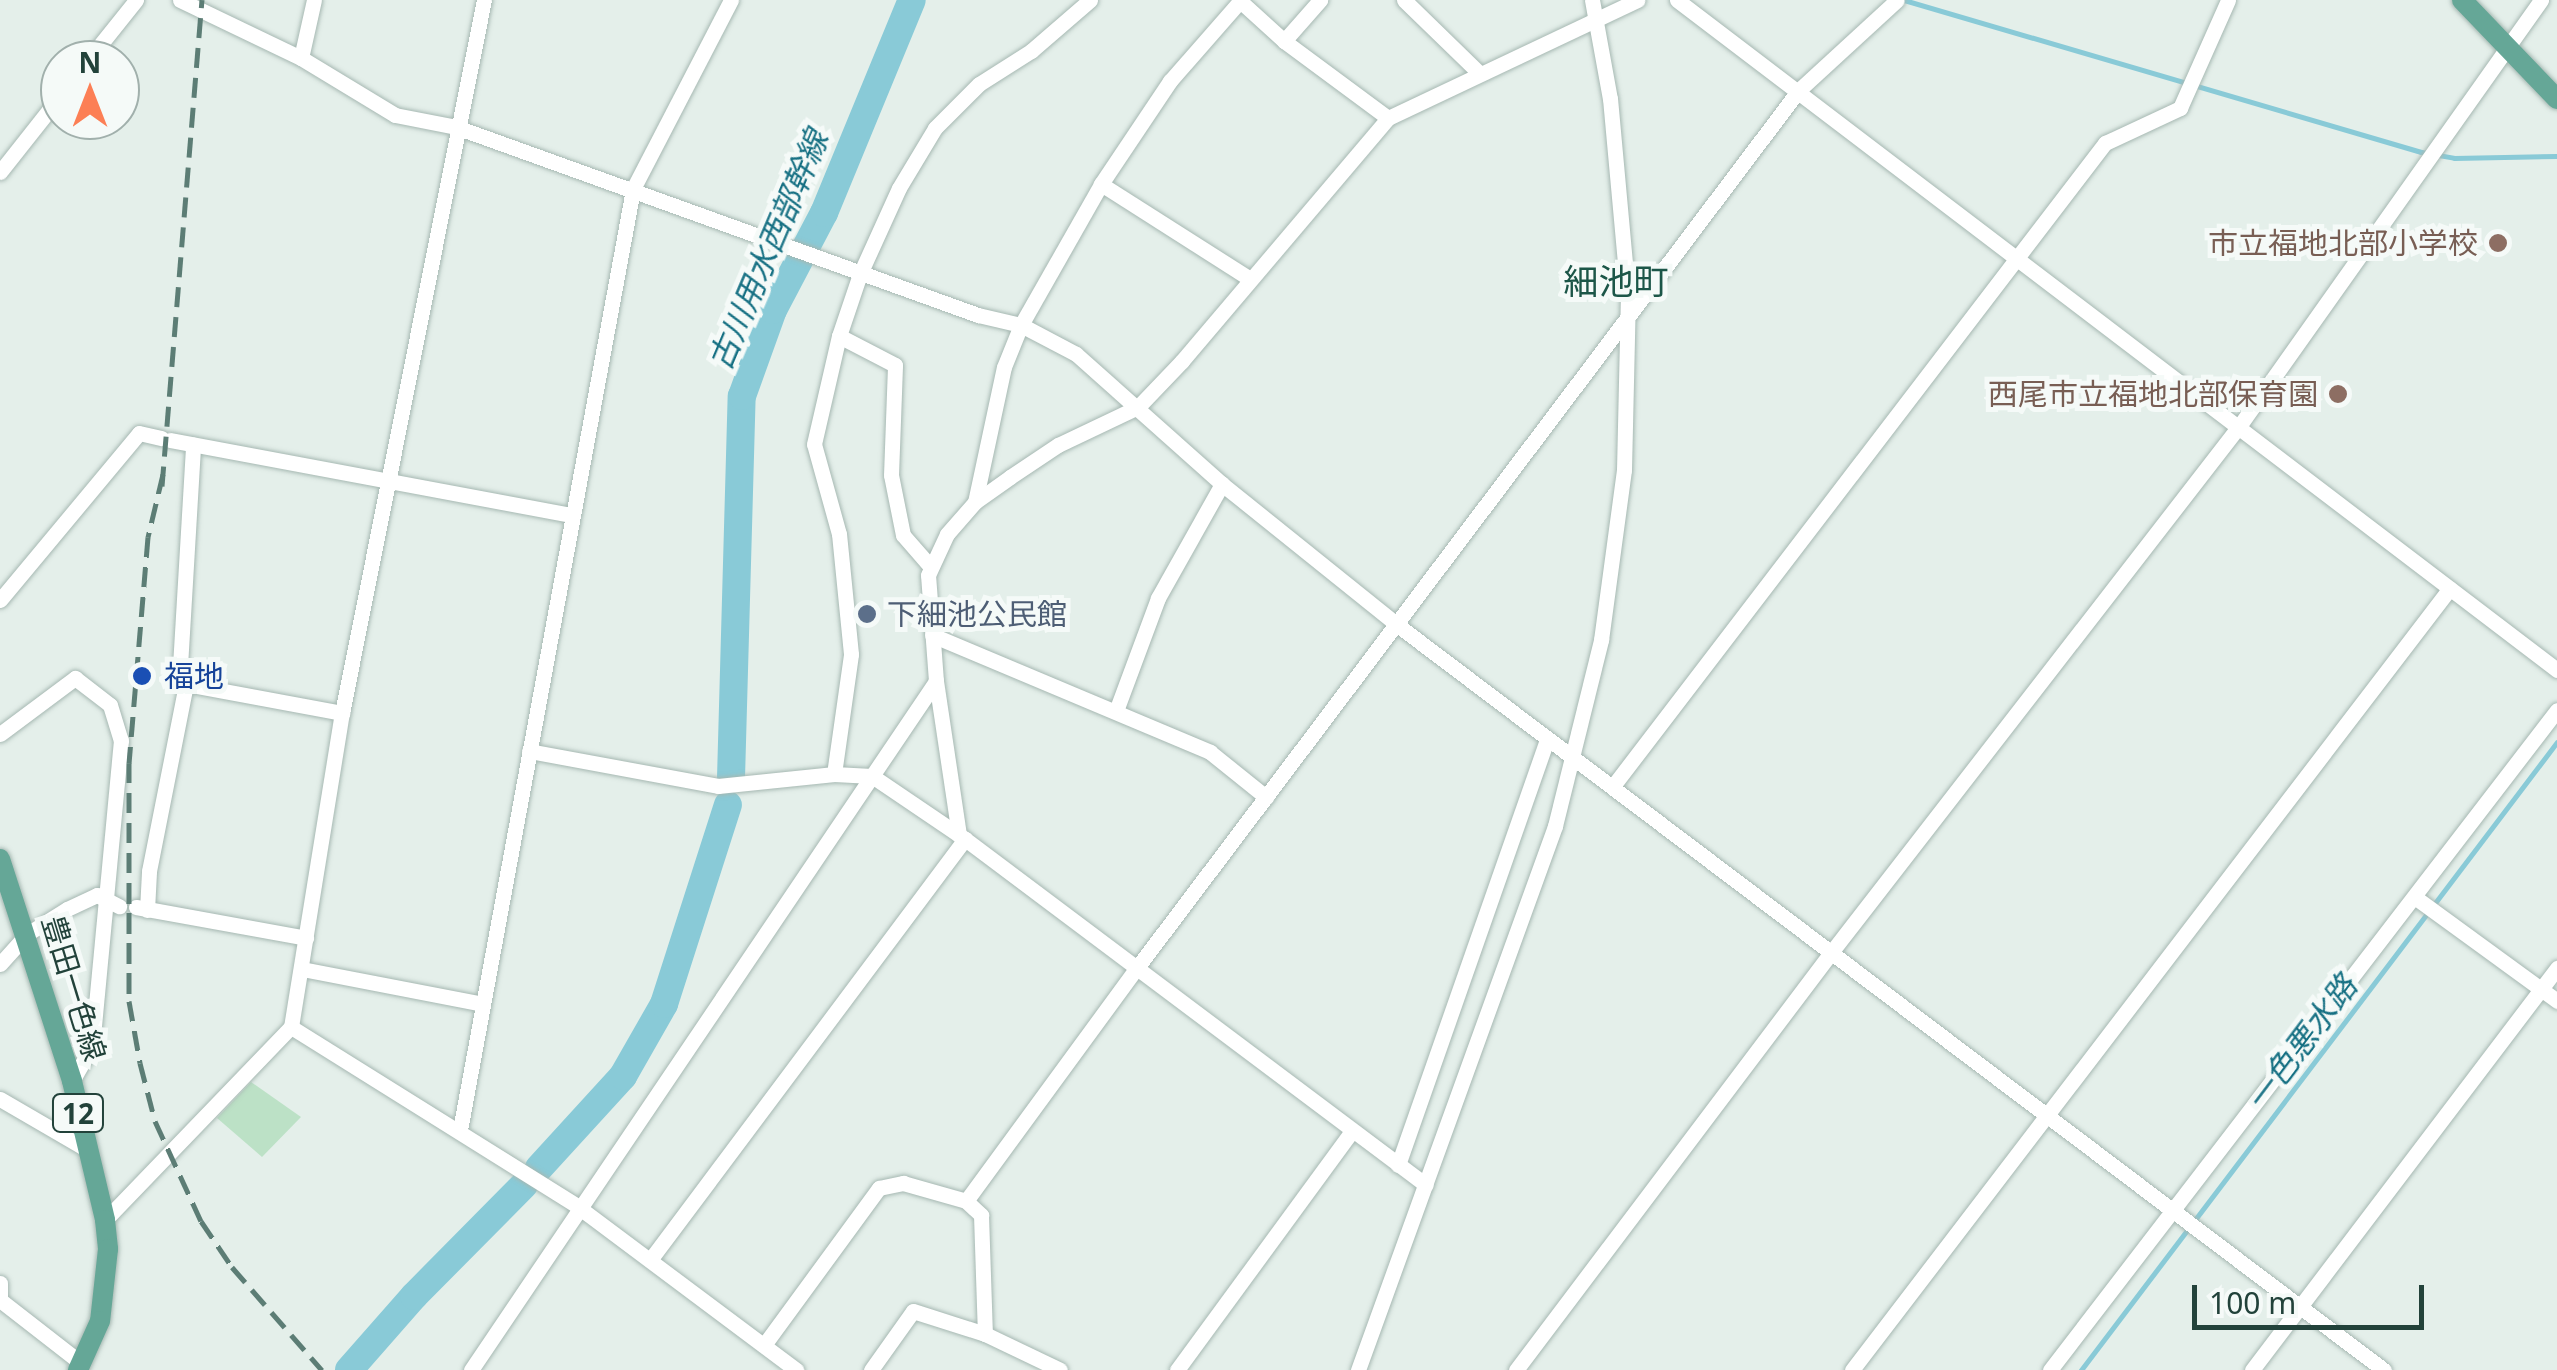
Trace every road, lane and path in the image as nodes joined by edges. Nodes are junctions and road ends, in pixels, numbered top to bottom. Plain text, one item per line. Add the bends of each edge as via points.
1 (136, 0) edge
2 (180, 0) edge
3 (314, 0) edge
4 (484, 0) edge
5 (731, 0) edge
6 (1090, 0) edge
7 (1320, 0) edge
8 (1404, 0) edge
9 (1592, 0) edge
10 (1638, 0) edge
11 (1677, 0) edge
12 (2228, 0) edge
13 (2462, 0) edge
14 (2541, 0) edge
15 (1240, 1) edge
16 (1893, 3) edge
17 (1595, 20) junction
18 (104, 40) edge
19 (1284, 41) junction
20 (2507, 49) junction
21 (301, 58) junction
22 (1479, 74) junction
23 (1798, 91) junction
24 (2557, 100) edge
25 (1388, 118) junction
26 (40, 121) edge
27 (456, 127) junction
28 (0, 172) edge
29 (1102, 184) junction
30 (632, 189) junction
31 (2017, 258) junction
32 (860, 274) junction
33 (1250, 278) junction
34 (1628, 316) junction
35 (1021, 325) junction
36 (840, 336) junction
37 (1138, 406) junction
38 (2240, 425) junction
39 (193, 444) junction
40 (388, 482) junction
41 (1222, 484) junction
42 (974, 502) junction
43 (572, 515) junction
44 (930, 566) junction
45 (2450, 588) junction
46 (0, 600) edge
47 (1396, 624) junction
48 (932, 635) junction
49 (2557, 670) edge
50 (936, 681) junction
51 (186, 684) junction
52 (2557, 710) edge
53 (1116, 711) junction
54 (342, 714) junction
55 (0, 734) edge
56 (1547, 740) junction
57 (528, 751) junction
58 (1574, 759) junction
59 (834, 774) junction
60 (872, 776) junction
61 (1614, 786) junction
62 (1266, 796) junction
63 (962, 837) junction
64 (0, 858) edge
65 (2416, 898) junction
66 (112, 901) junction
67 (27, 934) junction
68 (306, 938) junction
69 (1833, 950) junction
70 (0, 964) edge
71 (1136, 968) junction
72 (2557, 968) edge
73 (302, 969) junction
74 (2541, 990) junction
75 (2557, 1001) edge
76 (482, 1004) junction
77 (291, 1027) junction
78 (72, 1081) junction
79 (0, 1099) edge
80 (2047, 1116) junction
81 (460, 1130) junction
82 (1352, 1131) junction
83 (86, 1149) junction
84 (1398, 1165) junction
85 (1426, 1184) junction
86 (966, 1202) junction
87 (577, 1206) junction
88 (2172, 1210) junction
89 (105, 1220) junction
90 (650, 1260) junction
91 (0, 1283) edge
92 (2302, 1307) junction
93 (985, 1334) junction
94 (764, 1345) junction
95 (80, 1366) edge
96 (471, 1370) edge
97 (796, 1370) edge
98 (871, 1370) edge
99 (1060, 1370) edge
100 (1177, 1370) edge
101 (1358, 1370) edge
102 (1516, 1370) edge
103 (1852, 1370) edge
104 (2050, 1370) edge
105 (2252, 1370) edge
106 (2384, 1370) edge

1 - 18 street
2 - 21 street
3 - 21 street
4 - 27 street
5 - 30 street
6 - 32 street via 1032,51 979,84 935,128
7 - 19 street
8 - 22 street
9 - 17 street
10 - 17 street
11 - 23 street
12 - 31 street via 2180,108 2106,142
13 - 20 main road
14 - 20 street
15 - 19 street
15 - 29 street via 1170,81
16 - 23 street
17 - 22 street
17 - 34 street via 1624,217
19 - 25 street
20 - 24 main road
20 - 38 street
21 - 27 street via 395,115
22 - 25 street
23 - 31 street
23 - 34 street
25 - 33 street
26 - 28 street
27 - 30 street
27 - 40 street
29 - 33 street
29 - 35 street
30 - 32 street
30 - 43 street
31 - 38 street
31 - 61 street
32 - 35 street
32 - 36 street
33 - 37 street
34 - 47 street
34 - 58 street via 1624,470 1612,576
35 - 37 street via 1076,354
35 - 42 street via 1004,367
36 - 44 street via 894,365 891,475 902,535
36 - 59 street via 814,444 839,534 851,654
37 - 41 street
37 - 42 street via 1058,446
38 - 45 street
38 - 69 street
39 - 40 street
39 - 46 street via 139,434
39 - 51 street via 180,683
40 - 43 street
40 - 54 street
41 - 47 street
41 - 53 street via 1158,598
42 - 44 street
43 - 57 street
44 - 48 street
45 - 49 street
45 - 80 street
47 - 56 street
47 - 62 street
48 - 50 street
48 - 53 street
50 - 60 street
50 - 63 street
51 - 54 street
51 - 68 street via 142,908
52 - 65 street
53 - 62 street via 1210,752
54 - 68 street
55 - 66 street via 74,678 110,706 121,740
56 - 58 street
56 - 84 street
57 - 59 street via 718,786
57 - 76 street
58 - 61 street
58 - 85 street via 1524,918
59 - 60 street
60 - 63 street
60 - 87 street
61 - 69 street
62 - 71 street
63 - 71 street
63 - 90 street
64 - 67 main road, 豊田一色線 / 12
65 - 74 street
65 - 88 street
66 - 67 street via 96,895
66 - 78 street via 92,1046
67 - 70 street
67 - 78 main road, 豊田一色線 / 12
68 - 73 street
69 - 80 street
69 - 102 street
71 - 82 street
71 - 86 street
72 - 74 street
73 - 76 street
73 - 77 street
74 - 75 street
74 - 92 street
76 - 81 street
77 - 81 street
77 - 89 street
78 - 83 main road, 豊田一色線 / 12
79 - 83 street
80 - 88 street
80 - 103 street
81 - 87 street
82 - 84 street
82 - 100 street
83 - 89 main road, 豊田一色線 / 12
84 - 85 street
85 - 101 street
86 - 93 street via 981,1215
86 - 94 street via 903,1183 879,1188
87 - 90 street
87 - 96 street
88 - 92 street
88 - 104 street
89 - 95 main road, 豊田一色線 / 12 via 100,1321
90 - 94 street
91 - 95 street via 0,1300
92 - 105 street
92 - 106 street
93 - 98 street via 913,1311
93 - 99 street
94 - 97 street

